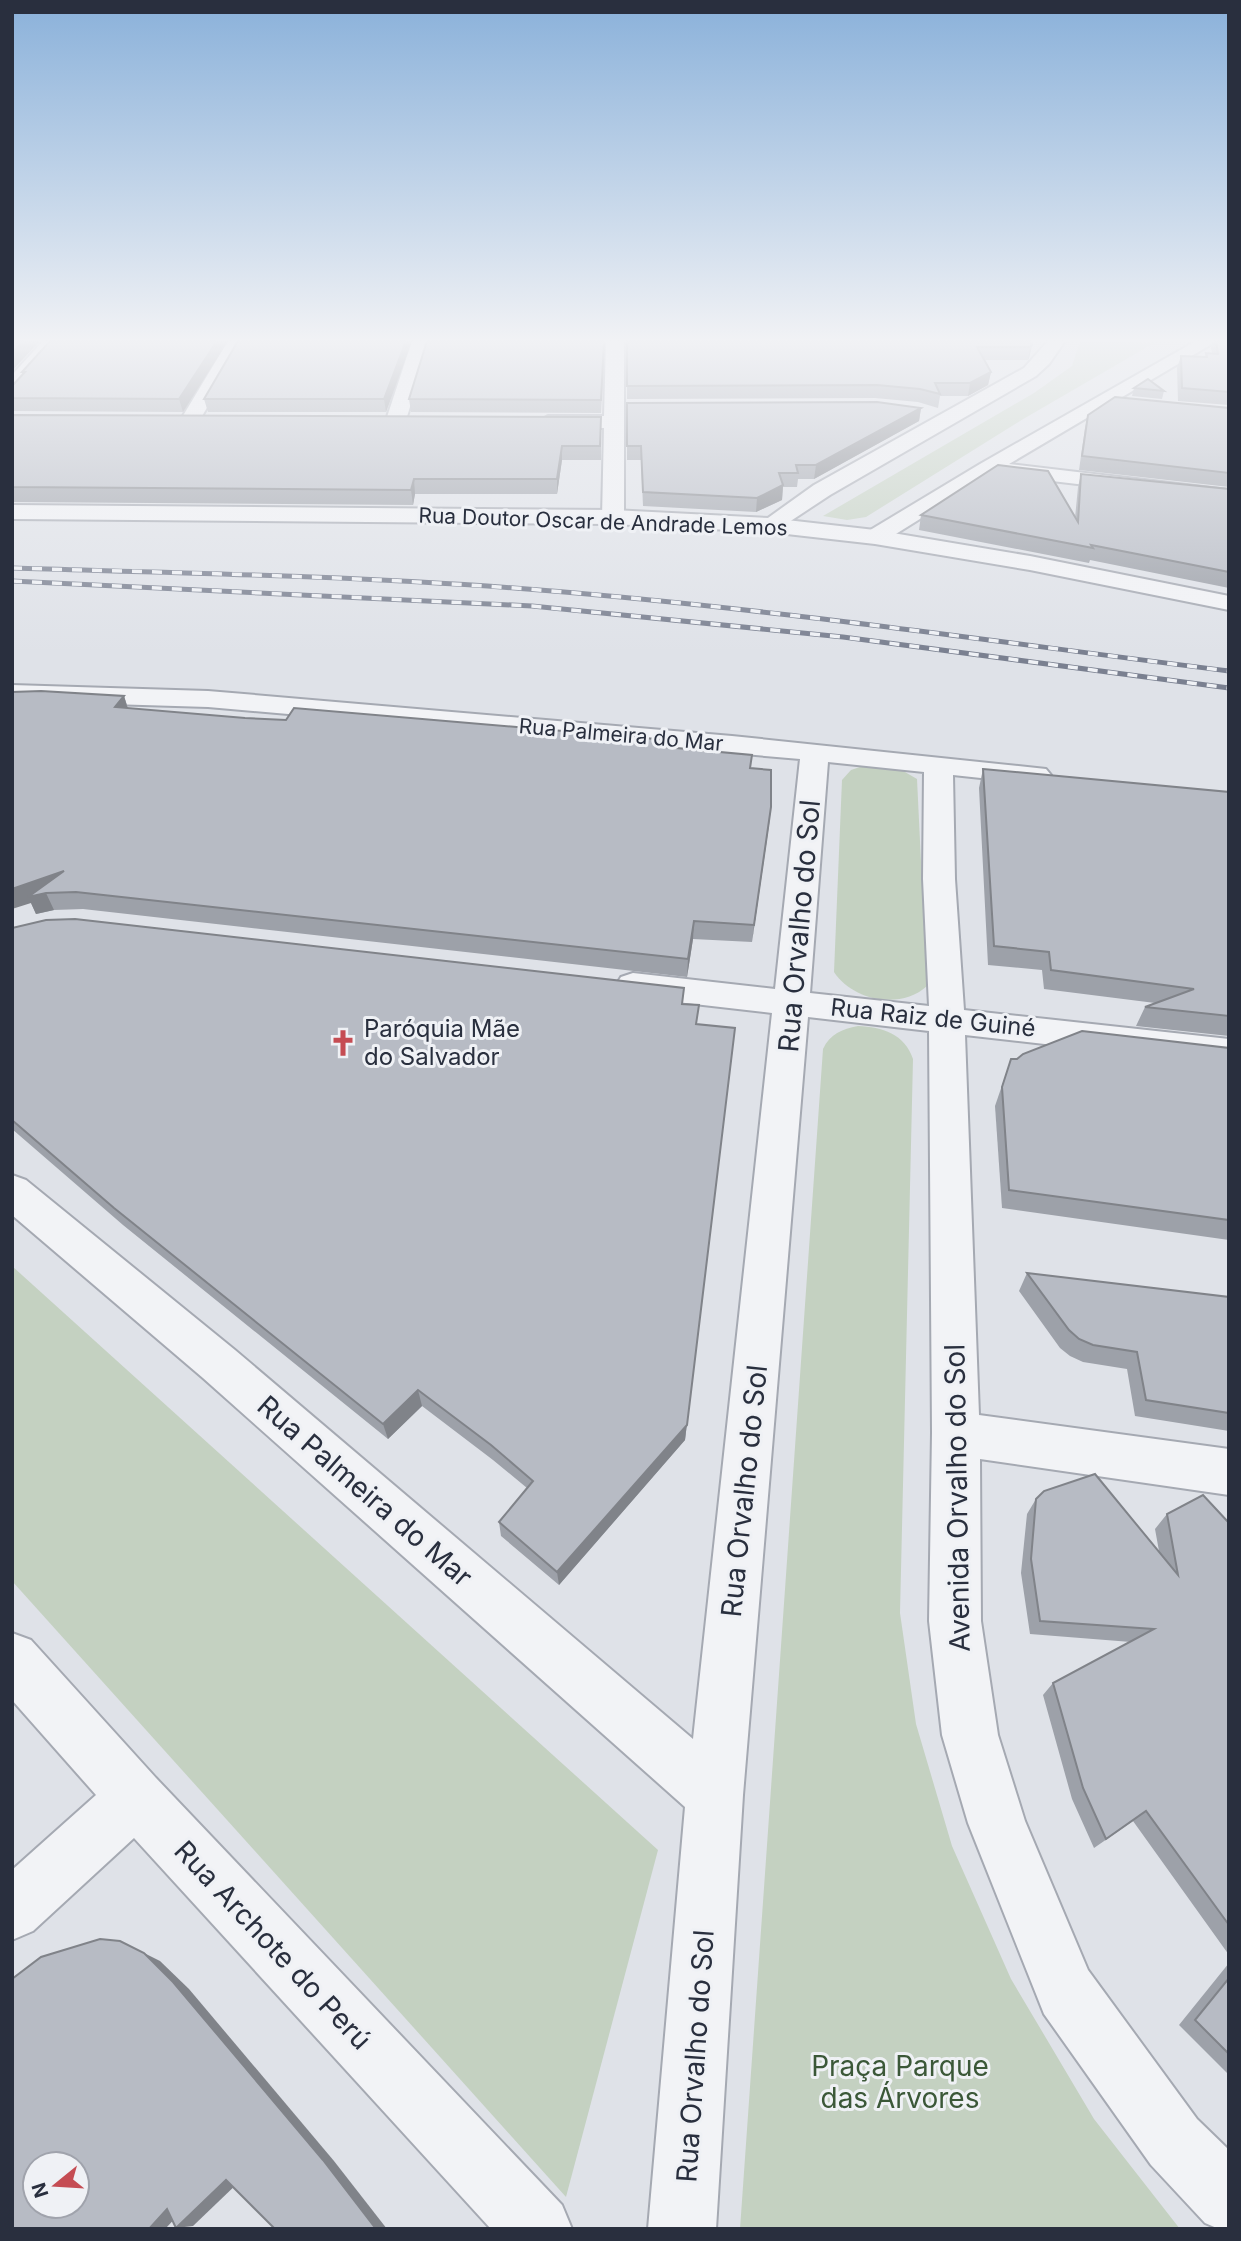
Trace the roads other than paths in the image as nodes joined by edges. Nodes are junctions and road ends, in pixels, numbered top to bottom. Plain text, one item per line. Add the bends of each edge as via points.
1 (613, 446) edge
2 (900, 446) edge
3 (1025, 446) edge
4 (987, 468) junction
5 (1229, 496) edge
6 (12, 512) edge
7 (613, 517) junction
8 (769, 524) junction
9 (875, 537) junction
10 (1229, 603) edge
11 (12, 693) edge
12 (815, 753) junction
13 (938, 765) junction
14 (1062, 777) edge
15 (600, 981) edge
16 (792, 1002) junction
17 (947, 1019) junction
18 (1229, 1052) edge
19 (12, 1191) edge
20 (956, 1433) junction
21 (1229, 1472) edge
22 (12, 1659) edge
23 (715, 1795) junction
24 (136, 1798) junction
25 (12, 1910) edge
26 (1229, 2199) edge
27 (538, 2229) edge
28 (682, 2229) edge

1 - 7 street
2 - 8 street
3 - 4 street
4 - 5 street
4 - 9 street
6 - 7 street, Rua Doutor Oscar de Andrade Lemos
7 - 8 street, Rua Doutor Oscar de Andrade Lemos
8 - 9 street, Rua Doutor Oscar de Andrade Lemos
9 - 10 street, Rua Doutor Oscar de Andrade Lemos
11 - 12 street, Rua Palmeira do Mar via 208,699
12 - 13 street, Rua Palmeira do Mar
12 - 16 street, Rua Orvalho do Sol
13 - 14 street, Rua Palmeira do Mar
13 - 17 street, Avenida Orvalho do Sol
15 - 16 street, Rua Raiz de Guiné
16 - 17 street, Rua Raiz de Guiné
16 - 23 street, Rua Orvalho do Sol
17 - 18 street, Rua Raiz de Guiné
17 - 20 street, Avenida Orvalho do Sol
19 - 23 street, Rua Palmeira do Mar via 219,1364
20 - 21 street
20 - 26 street, Avenida Orvalho do Sol via 955,1621 970,1735 997,1824 1066,1992 1174,2142
22 - 24 street, Rua Archote do Perú
23 - 28 street, Rua Orvalho do Sol
24 - 25 street
24 - 27 street, Rua Archote do Perú

